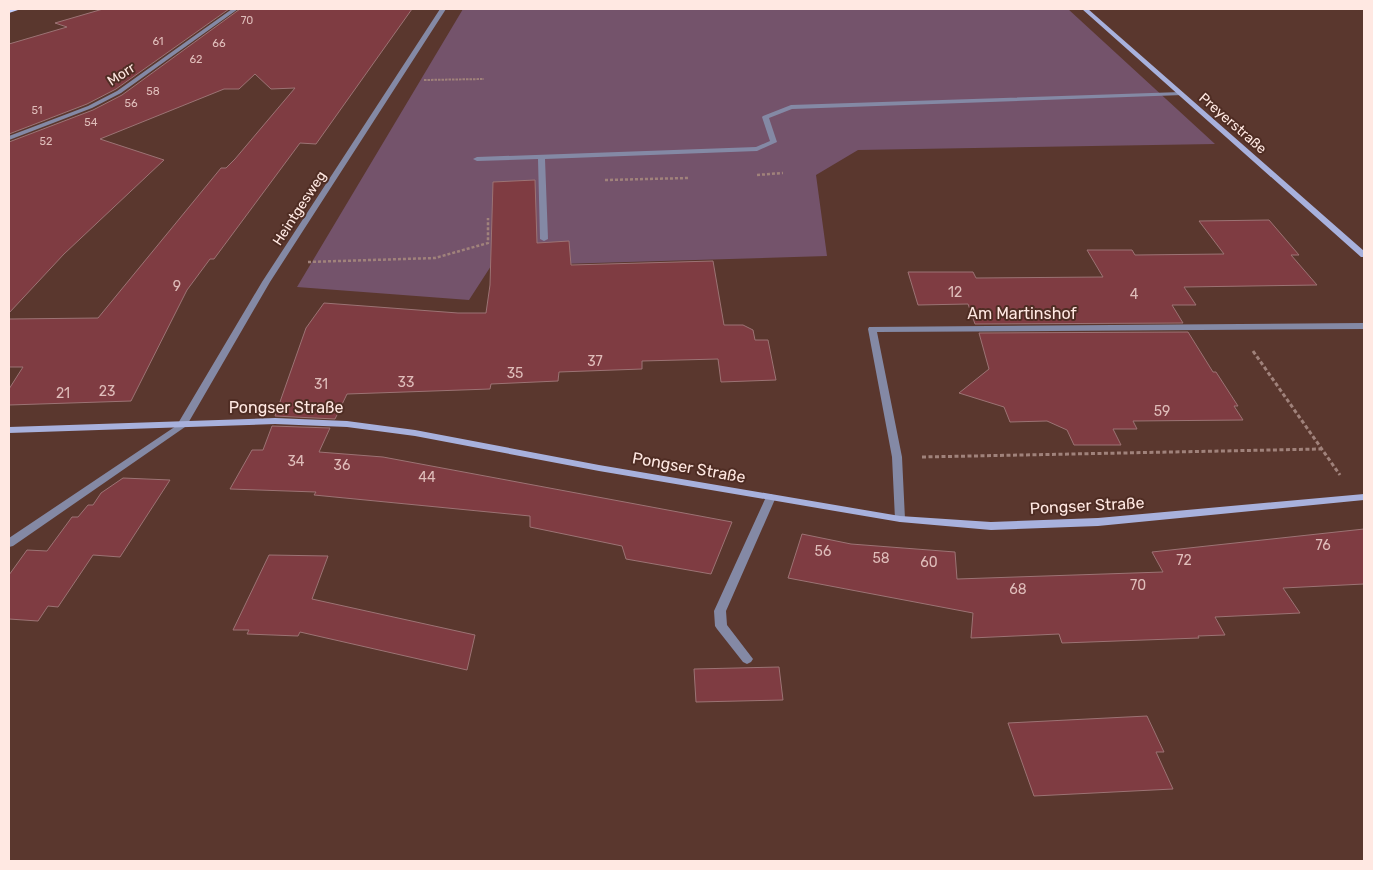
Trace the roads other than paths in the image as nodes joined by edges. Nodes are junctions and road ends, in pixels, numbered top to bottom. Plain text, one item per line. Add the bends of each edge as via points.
1 (18, 9) edge
2 (235, 9) edge
3 (443, 9) edge
4 (1085, 9) edge
5 (9, 11) edge
6 (1181, 94) junction
7 (9, 138) edge
8 (541, 156) junction
9 (477, 159) dead end
10 (544, 239) dead end
11 (1364, 255) edge
12 (1364, 326) edge
13 (182, 425) junction
14 (9, 430) edge
15 (771, 497) junction
16 (1360, 497) edge
17 (900, 519) junction
18 (9, 543) edge
19 (747, 659) dead end

1 - 5 main road
2 - 7 street, Morr via 118,92 90,107
3 - 13 street, Heintgesweg via 280,260
4 - 6 main road, Preyerstraße
6 - 8 street via 791,107 765,117 774,142 757,149
6 - 11 main road, Preyerstraße
8 - 9 street
8 - 10 street
12 - 17 street, Am Martinshof via 872,329 897,457
13 - 14 main road, Pongser Straße
13 - 15 main road, Pongser Straße via 275,421 347,424 415,433
13 - 18 street
15 - 17 main road, Pongser Straße
15 - 19 street via 720,611 721,626
16 - 17 main road, Pongser Straße via 1098,522 990,526

